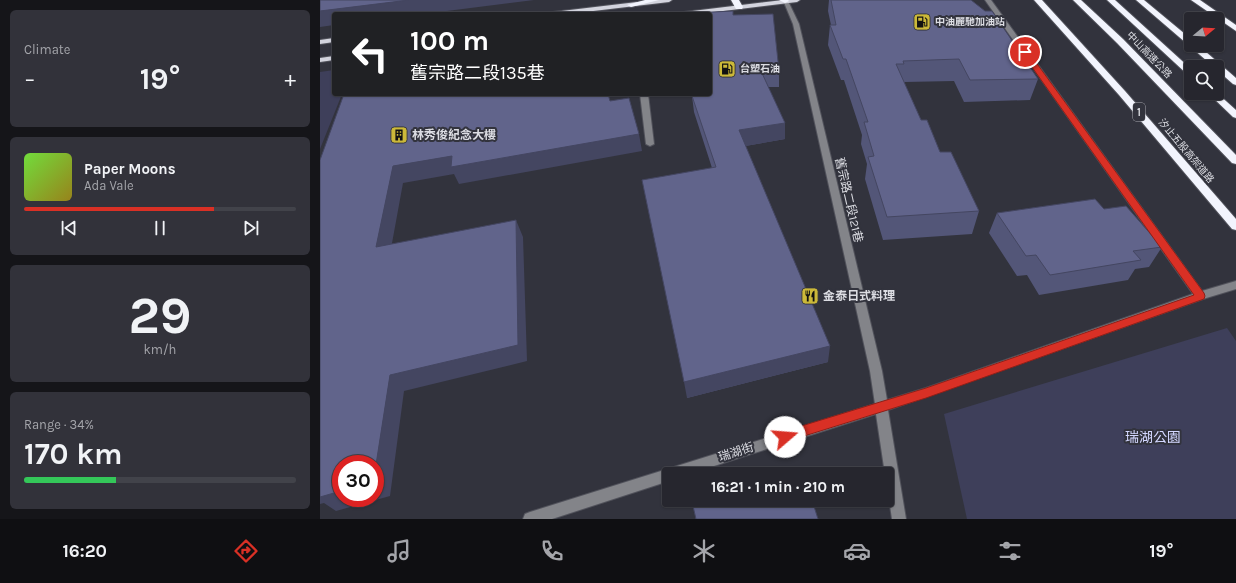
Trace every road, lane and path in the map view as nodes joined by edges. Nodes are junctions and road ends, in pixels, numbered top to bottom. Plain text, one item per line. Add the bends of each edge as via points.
1 (655, 0) edge
2 (669, 0) edge
3 (735, 0) edge
4 (797, 0) edge
5 (988, 0) edge
6 (1038, 0) edge
7 (1078, 0) edge
8 (1111, 0) edge
9 (1140, 0) edge
10 (1196, 0) edge
11 (784, 1) edge
12 (631, 5) junction
13 (739, 7) junction
14 (570, 12) edge
15 (700, 12) edge
16 (1236, 29) edge
17 (1184, 37) edge
18 (332, 40) edge
19 (320, 42) edge
20 (1201, 52) edge
21 (332, 58) edge
22 (320, 60) edge
23 (1184, 67) edge
24 (1236, 82) edge
25 (644, 96) edge
26 (1220, 100) edge
27 (1236, 115) edge
28 (650, 144) dead end
29 (1236, 161) edge
30 (1236, 226) edge
31 (1236, 286) edge
32 (1200, 296) junction
33 (882, 406) junction
34 (691, 467) edge
35 (662, 476) edge
36 (530, 519) edge
37 (899, 519) edge

1 - 12 highway
2 - 12 main road
3 - 13 highway
4 - 11 main road
5 - 32 street
6 - 30 highway, 汐止五股高架道路 / 1
7 - 29 highway, 中山高速公路
8 - 23 highway, 中山高速公路
9 - 17 highway
10 - 16 highway
11 - 13 main road
11 - 33 street, 舊宗路二段121巷 via 796,24
12 - 14 main road
13 - 15 main road
18 - 19 main road
20 - 24 highway
21 - 22 main road
25 - 28 street
26 - 27 highway
31 - 32 street, 瑞湖街
32 - 33 street, 瑞湖街 via 926,393
33 - 34 street, 瑞湖街
33 - 37 street, 舊宗路二段121巷
35 - 36 street, 瑞湖街

